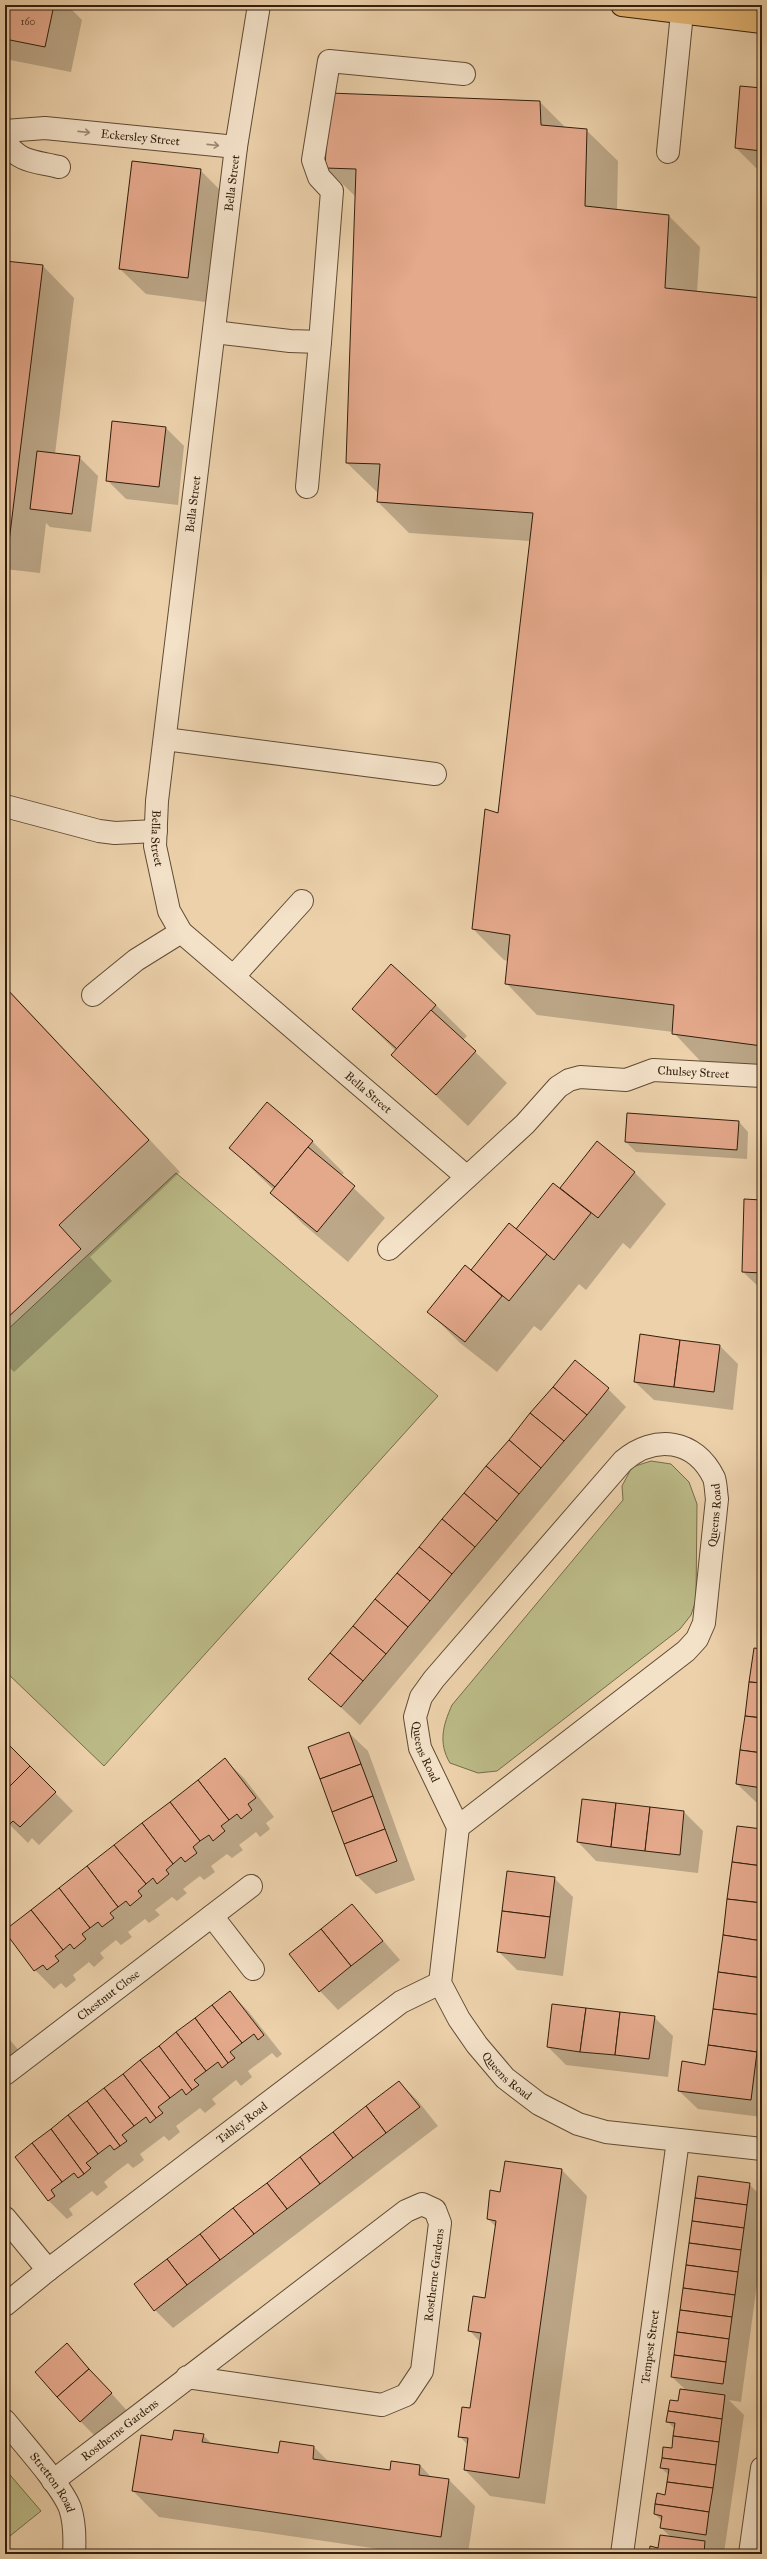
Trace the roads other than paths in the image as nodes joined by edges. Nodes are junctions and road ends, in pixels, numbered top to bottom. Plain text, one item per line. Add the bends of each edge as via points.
1 (259, 5) edge
2 (622, 5) edge
3 (682, 13) junction
4 (762, 22) edge
5 (464, 74) dead end
6 (5, 130) edge
7 (5, 141) edge
8 (236, 148) junction
9 (668, 152) dead end
10 (59, 166) dead end
11 (214, 332) junction
12 (320, 342) junction
13 (307, 487) dead end
14 (165, 739) junction
15 (435, 774) dead end
16 (5, 806) edge
17 (156, 831) junction
18 (302, 901) dead end
19 (181, 932) junction
20 (234, 976) junction
21 (93, 995) dead end
22 (762, 1076) edge
23 (467, 1177) junction
24 (389, 1249) dead end
25 (458, 1827) junction
26 (251, 1886) dead end
27 (212, 1916) junction
28 (252, 1969) dead end
29 (440, 1983) junction
30 (5, 2074) edge
31 (678, 2140) junction
32 (762, 2149) edge
33 (5, 2218) edge
34 (48, 2270) junction
35 (5, 2305) edge
36 (187, 2377) junction
37 (5, 2421) edge
38 (762, 2468) edge
39 (53, 2481) junction
40 (74, 2554) edge
41 (622, 2554) edge
42 (750, 2554) edge

1 - 8 street, Bella Street
2 - 3 main road
3 - 4 main road
3 - 9 street
5 - 12 street via 329,61 313,160 319,177 332,192
6 -> 8 street, Eckersley Street via 45,128
7 - 10 street via 21,159
8 - 11 street, Bella Street
11 - 12 street
11 - 14 street, Bella Street
12 - 13 street
14 - 15 street
14 - 17 street, Bella Street
16 - 17 street via 99,831
17 - 19 street, Bella Street via 155,846 169,911
18 - 20 street
19 - 20 street, Bella Street
19 - 21 street via 136,960
20 - 23 street, Bella Street
22 - 23 street, Chulsey Street via 653,1070 626,1080 580,1077 569,1080 558,1087 525,1124
23 - 24 street
25 - 25 street, Queens Road via 686,1651 697,1639 704,1623 717,1499 714,1479 703,1462 690,1450 674,1444 658,1443 633,1453 623,1461 421,1697 415,1717 420,1748
25 - 29 street
26 - 27 street, Chestnut Close
27 - 28 street
27 - 30 street, Chestnut Close
29 - 31 street, Queens Road via 459,2019 477,2045 505,2078 539,2104 578,2124 606,2132
29 - 34 street, Tabley Road via 401,2002
31 - 32 street, Queens Road
31 - 41 street, Tempest Street
33 - 34 street
34 - 35 street
36 - 36 street, Rostherne Gardens via 382,2404 406,2395 422,2371 440,2223 435,2210 422,2204 406,2211
36 - 39 street, Rostherne Gardens
37 - 39 street, Stretton Road
38 - 42 street
39 - 40 street, Stretton Road via 70,2507 75,2530

